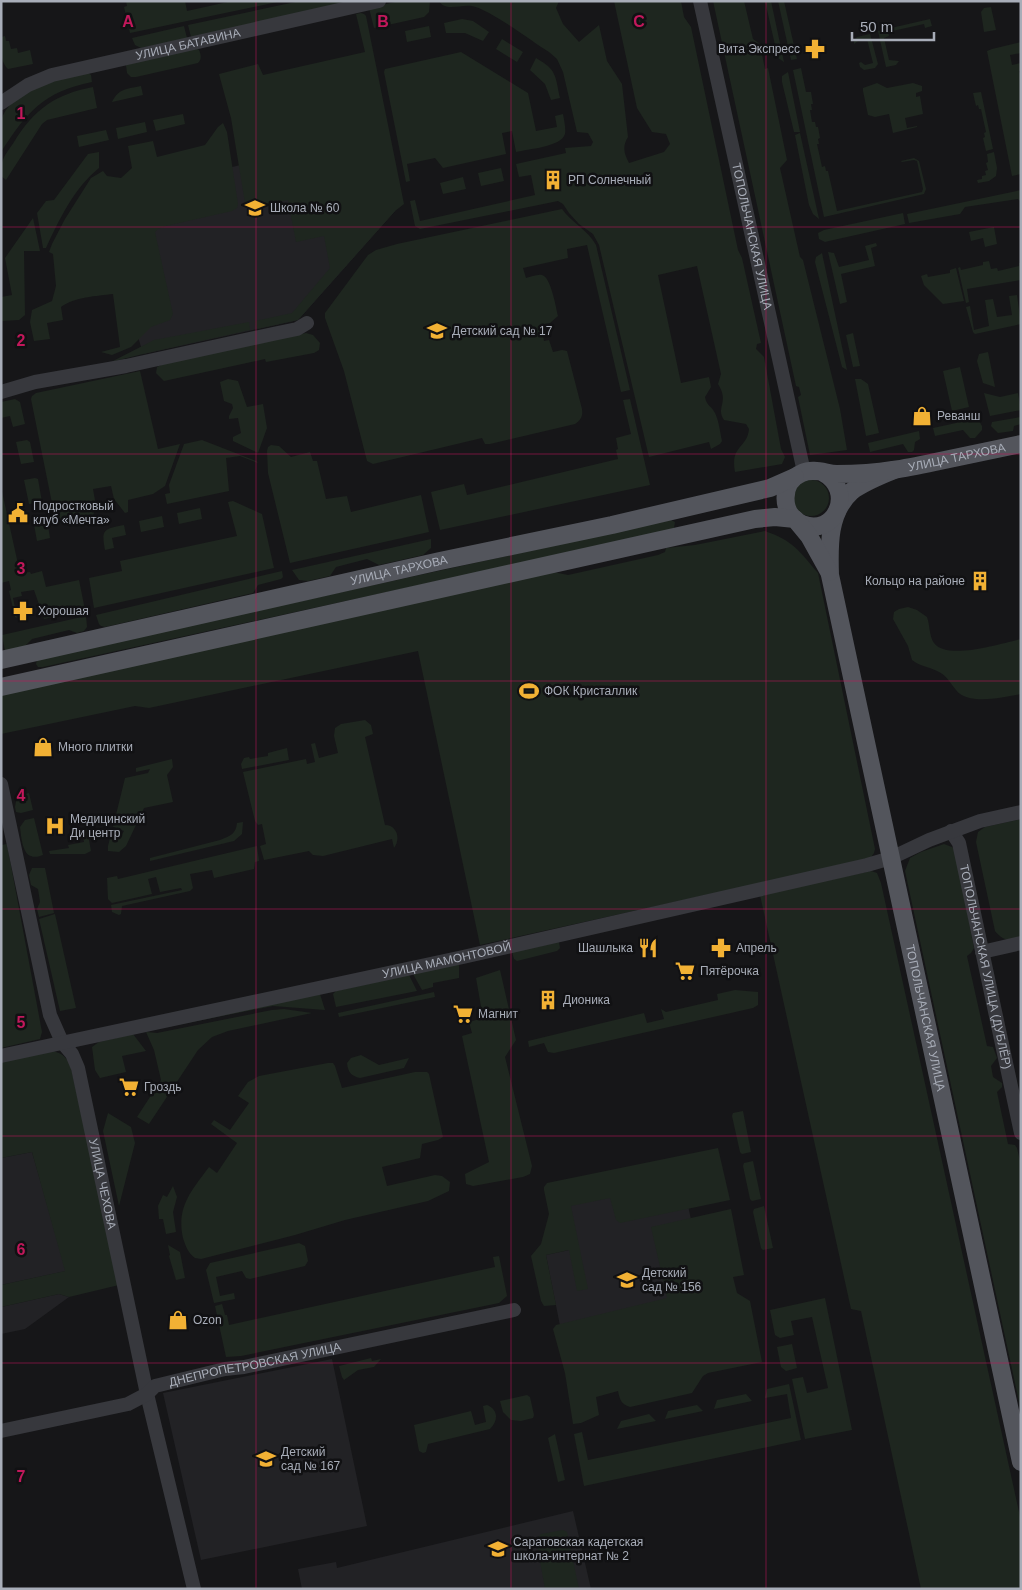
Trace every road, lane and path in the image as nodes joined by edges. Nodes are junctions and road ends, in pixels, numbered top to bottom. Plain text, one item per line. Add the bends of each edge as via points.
1 (379, 1) edge
2 (700, 1) edge
3 (2, 101) edge
4 (306, 324) dead end
5 (1, 392) edge
6 (1021, 444) edge
7 (894, 470) junction
8 (822, 472) junction
9 (800, 475) junction
10 (838, 509) junction
11 (679, 510) junction
12 (795, 520) junction
13 (684, 534) junction
14 (830, 575) junction
15 (25, 654) junction
16 (1, 660) edge
17 (31, 680) junction
18 (1, 686) edge
19 (1, 784) edge
20 (1021, 812) edge
21 (951, 831) junction
22 (891, 858) junction
23 (1021, 943) edge
24 (982, 952) junction
25 (62, 1042) junction
26 (1, 1056) edge
27 (1021, 1134) edge
28 (514, 1310) dead end
29 (147, 1394) junction
30 (1, 1431) edge
31 (1021, 1462) edge
32 (194, 1589) edge

1 - 3 street, УЛИЦА БАТАВИНА via 52,76 28,85
2 - 9 street, ТОПОЛЬЧАНСКАЯ УЛИЦА
4 - 5 street via 297,329 35,382
6 - 7 main road, УЛИЦА ТАРХОВА
7 - 8 main road, УЛИЦА ТАРХОВА
7 - 10 main road, УЛИЦА ТАРХОВА via 860,486
8 - 9 main road
8 - 10 main road via 837,484 840,496
9 - 11 main road, УЛИЦА ТАРХОВА via 770,488
9 - 12 main road via 788,486 785,498
10 - 12 main road via 831,519 819,525 806,525
10 - 14 main road, ТОПОЛЬЧАНСКАЯ УЛИЦА via 830,541
11 - 13 main road
11 - 15 main road, УЛИЦА ТАРХОВА
12 - 13 main road, УЛИЦА ТАРХОВА via 766,517
12 - 14 main road, ТОПОЛЬЧАНСКАЯ УЛИЦА via 809,536
13 - 17 main road, УЛИЦА ТАРХОВА
14 - 22 main road, ТОПОЛЬЧАНСКАЯ УЛИЦА
15 - 16 main road, УЛИЦА ТАРХОВА
15 - 17 main road
17 - 18 main road, УЛИЦА ТАРХОВА
19 - 25 street, УЛИЦА ЧЕХОВА via 50,1016
20 - 21 street, УЛИЦА МАМОНТОВОЙ
21 - 22 street, УЛИЦА МАМОНТОВОЙ
21 - 24 street, ТОПОЛЬЧАНСКАЯ УЛИЦА (ДУБЛЁР) via 959,843
22 - 25 street, УЛИЦА МАМОНТОВОЙ via 463,957
22 - 31 main road, ТОПОЛЬЧАНСКАЯ УЛИЦА
23 - 24 street
24 - 27 street, ТОПОЛЬЧАНСКАЯ УЛИЦА (ДУБЛЁР)
25 - 26 street, УЛИЦА МАМОНТОВОЙ
25 - 29 street, УЛИЦА ЧЕХОВА via 78,1068
28 - 29 street, ДНЕПРОПЕТРОВСКАЯ УЛИЦА via 225,1369 155,1386
29 - 30 street, ДНЕПРОПЕТРОВСКАЯ УЛИЦА via 128,1404
29 - 32 street, УЛИЦА ЧЕХОВА

